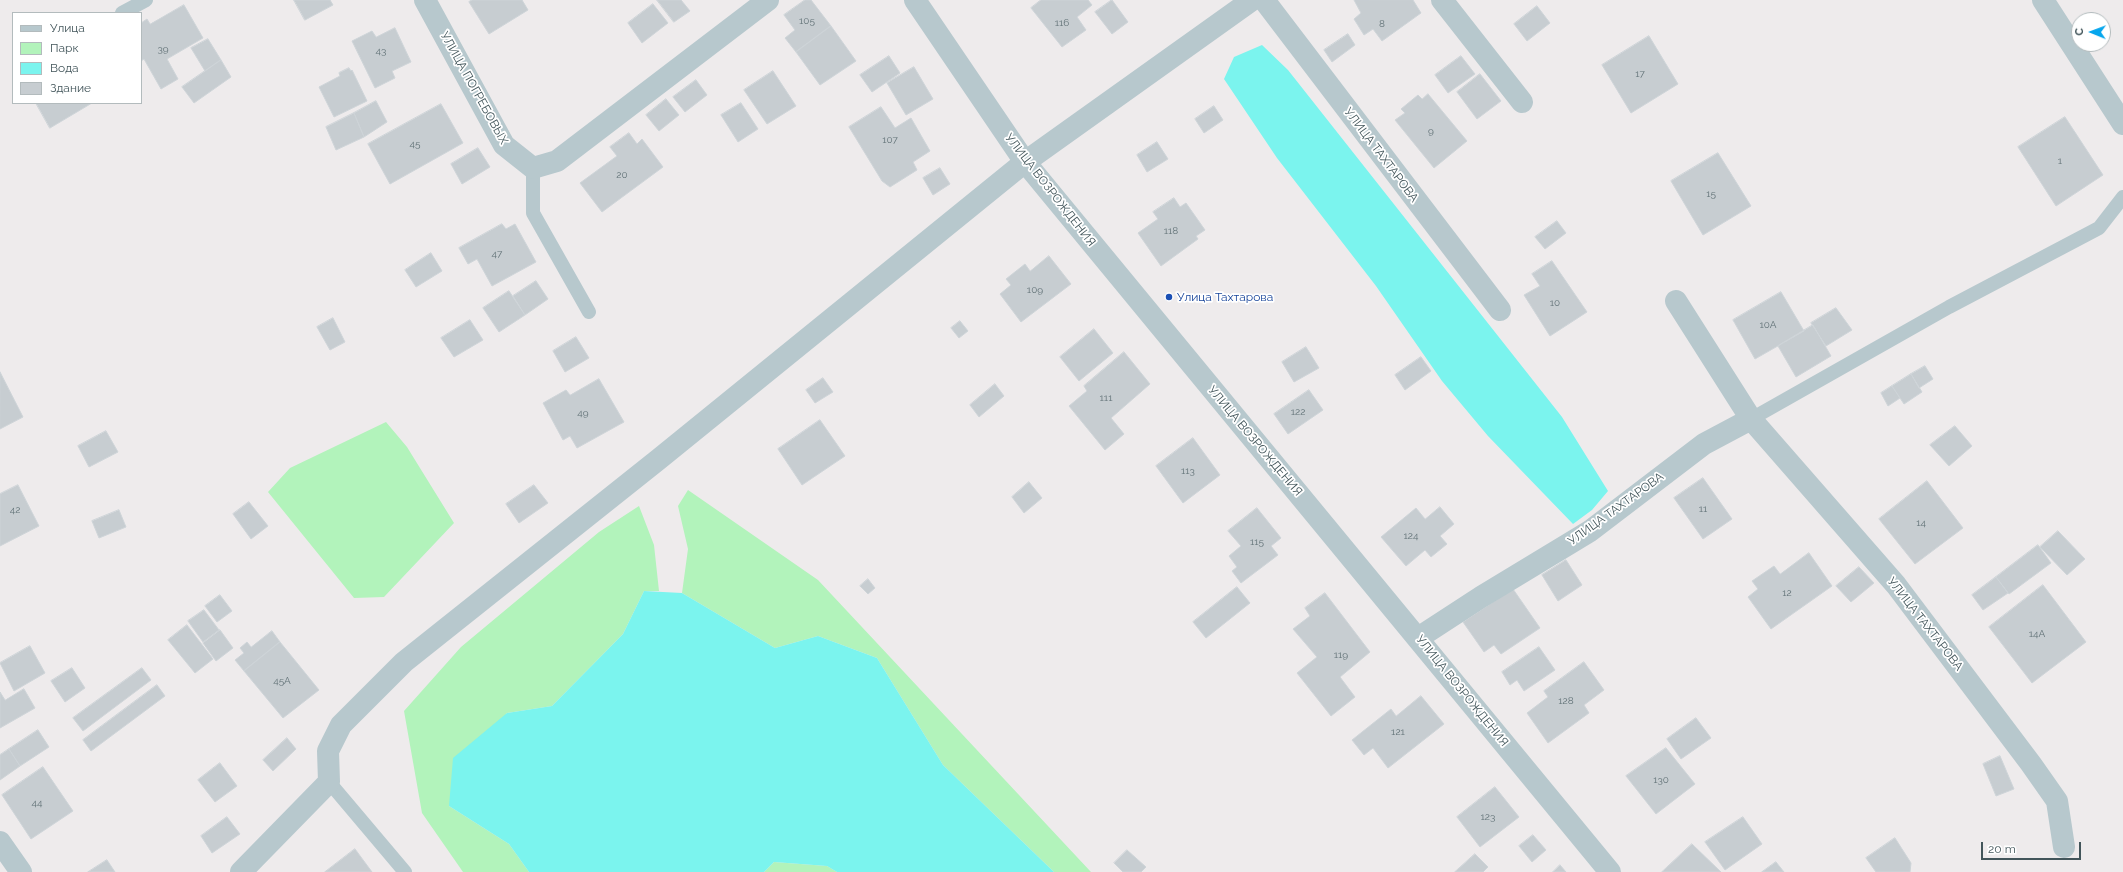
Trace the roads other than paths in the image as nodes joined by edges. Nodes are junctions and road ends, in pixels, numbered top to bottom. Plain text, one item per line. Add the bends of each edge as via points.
1 (146, 0) edge
2 (425, 0) edge
3 (768, 0) edge
4 (915, 0) edge
5 (1252, 0) edge
6 (1264, 0) edge
7 (1442, 0) edge
8 (2043, 0) edge
9 (124, 12) edge
10 (1522, 102) dead end
11 (2123, 124) edge
12 (1025, 162) junction
13 (533, 168) junction
14 (2123, 197) edge
15 (1676, 301) dead end
16 (1500, 310) dead end
17 (589, 312) dead end
18 (1751, 419) junction
19 (1418, 638) junction
20 (329, 782) junction
21 (0, 842) edge
22 (2064, 847) dead end
23 (21, 872) edge
24 (241, 872) edge
25 (405, 872) edge
26 (1610, 872) edge

1 - 9 lane
2 - 13 street, УЛИЦА ПОГРЕБОВЫХ via 504,145
3 - 13 street via 558,162
4 - 12 street, УЛИЦА ВОЗРОЖДЕНИЯ
5 - 12 street
6 - 16 street, УЛИЦА ТАХТАРОВА
7 - 10 street
8 - 11 street
12 - 19 street, УЛИЦА ВОЗРОЖДЕНИЯ
12 - 20 street via 404,662 341,725 328,751
13 - 17 lane via 533,213
14 - 18 lane via 2099,228 1949,307
15 - 18 street, УЛИЦА ТАХТАРОВА
18 - 19 street, УЛИЦА ТАХТАРОВА via 1704,444 1590,531
18 - 22 street, УЛИЦА ТАХТАРОВА via 1896,585 2031,764 2057,801
19 - 26 street, УЛИЦА ВОЗРОЖДЕНИЯ
20 - 24 street
20 - 25 lane
21 - 23 street

